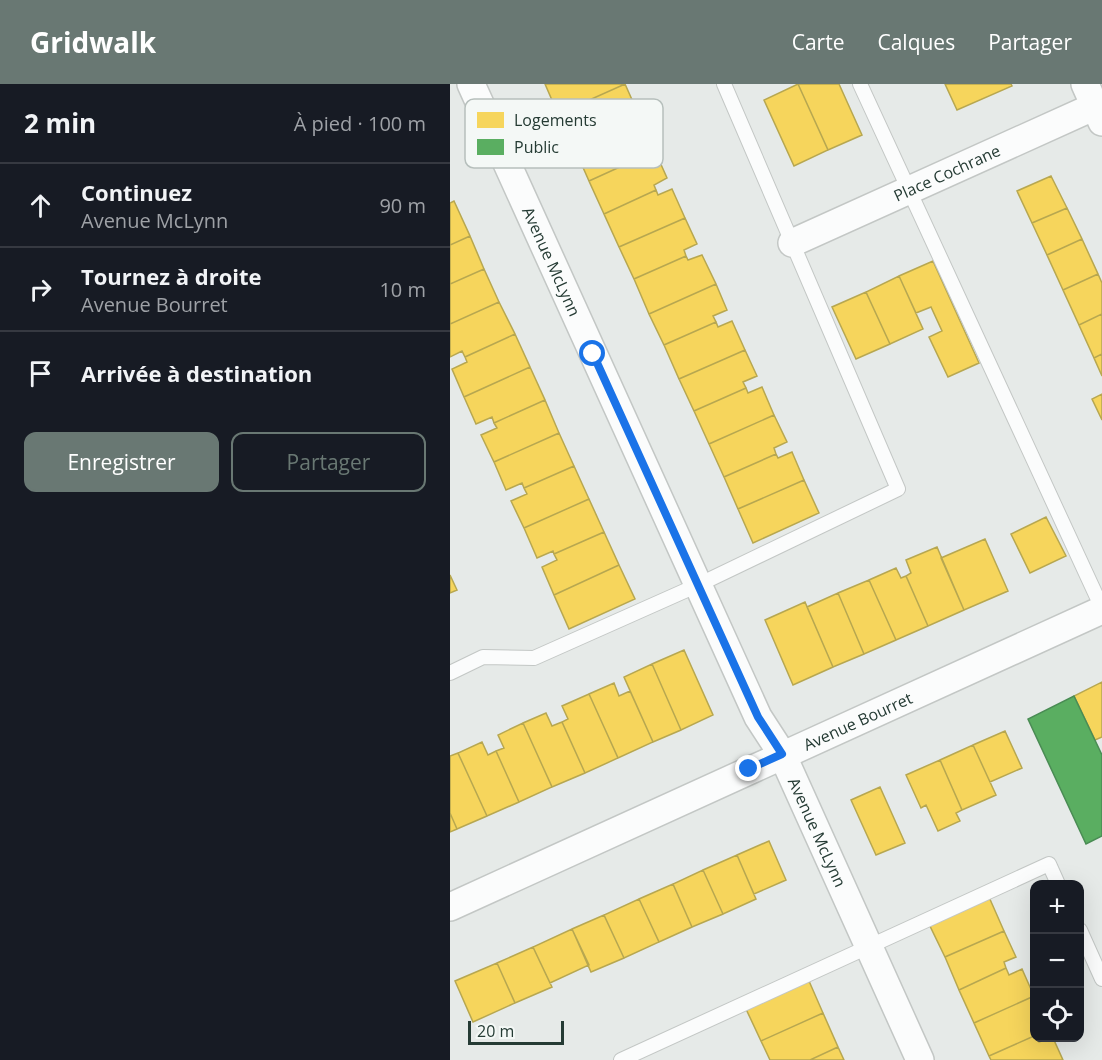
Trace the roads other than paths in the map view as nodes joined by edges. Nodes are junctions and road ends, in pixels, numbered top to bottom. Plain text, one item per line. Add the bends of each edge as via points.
1 (471, 84) edge
2 (724, 84) edge
3 (860, 84) edge
4 (478, 99) edge
5 (1096, 104) edge
6 (509, 168) edge
7 (911, 192) junction
8 (792, 243) junction
9 (698, 585) junction
10 (1102, 609) edge
11 (450, 673) edge
12 (782, 754) junction
13 (1056, 880) edge
14 (450, 907) edge
15 (1082, 934) edge
16 (868, 947) junction
17 (1102, 979) edge
18 (621, 1060) edge
19 (920, 1060) edge

1 - 4 street, Avenue McLynn
2 - 8 lane
3 - 7 lane
5 - 7 street, Place Cochrane
6 - 9 street, Avenue McLynn
7 - 8 street, Place Cochrane
7 - 10 lane
8 - 9 lane via 898,489
9 - 11 lane via 534,658 483,657
9 - 12 street, Avenue McLynn via 758,717
10 - 12 street, Avenue Bourret
12 - 14 street, Avenue Bourret
12 - 16 street, Avenue McLynn
13 - 16 lane via 1049,864
15 - 17 lane
16 - 18 lane
16 - 19 street, Avenue McLynn

